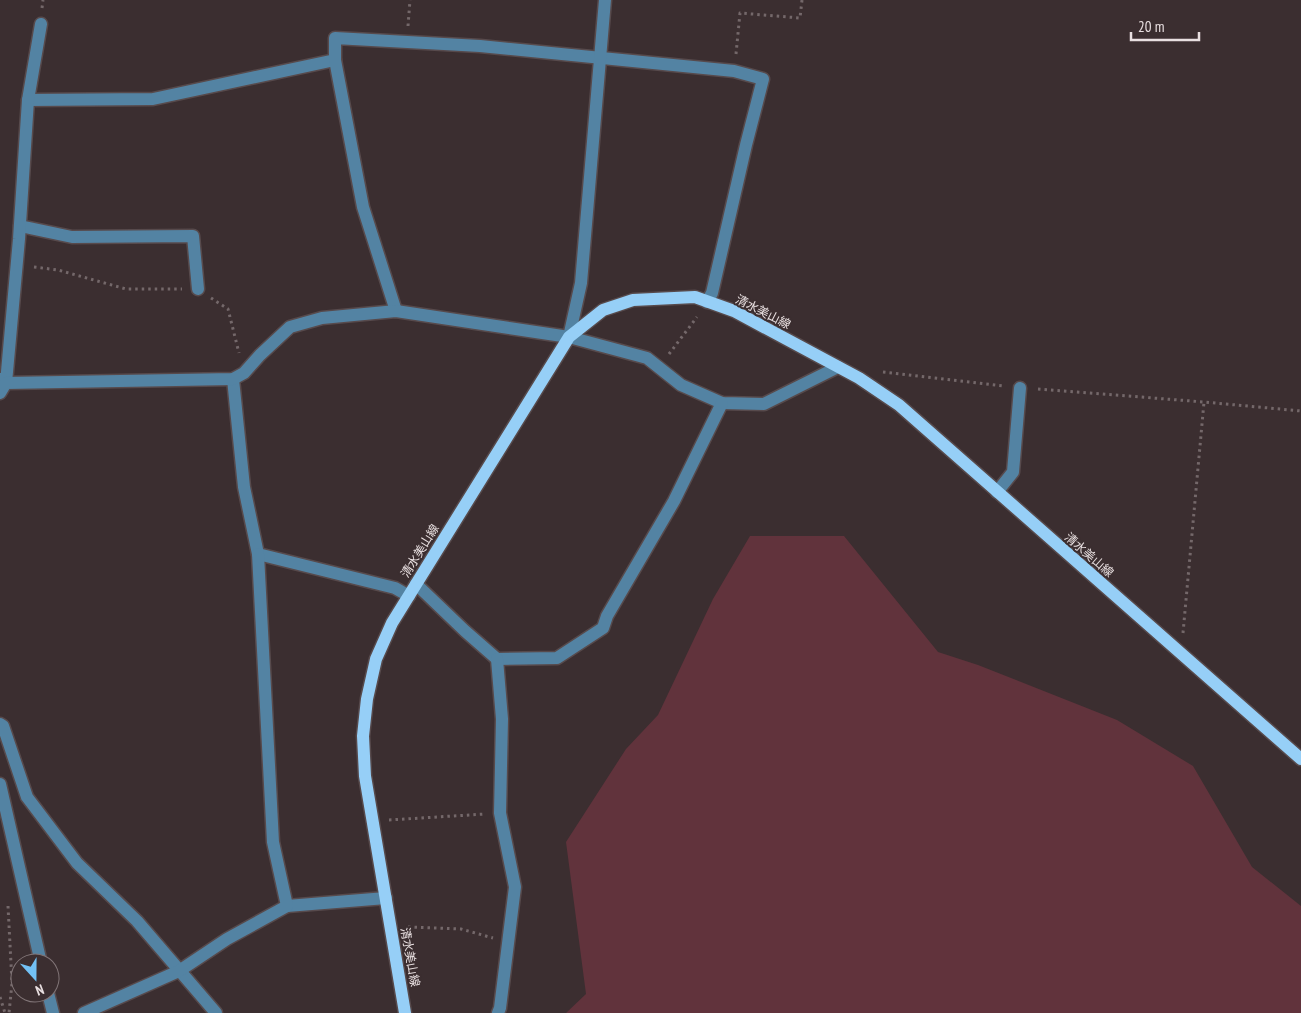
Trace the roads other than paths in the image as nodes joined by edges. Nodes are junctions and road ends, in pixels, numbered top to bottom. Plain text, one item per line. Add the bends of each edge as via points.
1 (605, 0) edge
2 (41, 24) dead end
3 (600, 58) junction
4 (335, 60) junction
5 (28, 100) junction
6 (20, 226) junction
7 (198, 289) road end
8 (707, 302) junction
9 (396, 311) junction
10 (570, 337) junction
11 (838, 367) junction
12 (239, 376) junction
13 (2, 385) edge
14 (1020, 388) road end
15 (722, 403) junction
16 (997, 492) junction
17 (258, 554) junction
18 (416, 584) junction
19 (409, 596) junction
20 (498, 658) junction
21 (0, 724) edge
22 (1301, 759) edge
23 (0, 784) edge
24 (386, 898) junction
25 (287, 906) junction
26 (39, 953) edge
27 (179, 971) junction
28 (84, 1013) edge
29 (216, 1013) edge
30 (405, 1013) edge
31 (498, 1013) edge

1 - 3 street
2 - 5 street
3 - 4 street via 480,46 335,38
3 - 8 street via 734,71 763,79 712,293
3 - 10 street via 580,283
4 - 5 street via 153,99
4 - 9 street via 363,207
5 - 6 street
6 - 7 street via 72,237 193,236
6 - 13 street
8 - 10 main road, 清水美山線 via 695,298 633,300 603,310
8 - 11 main road, 清水美山線 via 734,311
9 - 10 street
9 - 12 street via 322,318 290,327
10 - 15 street via 647,358 681,385
10 - 18 main road, 清水美山線
11 - 15 street via 764,404
11 - 16 main road, 清水美山線 via 899,405
12 - 13 street
12 - 17 street via 244,487
14 - 16 street via 1014,472
15 - 20 street via 674,501 603,628 557,658
16 - 22 main road, 清水美山線
17 - 19 street via 395,588
17 - 25 street via 273,842
18 - 19 main road, 清水美山線
18 - 20 street
19 - 24 main road, 清水美山線 via 376,658 363,736 365,776
20 - 31 street via 502,720 500,813 515,887
21 - 27 street via 27,797 77,863 137,920
23 - 26 street
24 - 25 street
24 - 30 main road, 清水美山線
25 - 27 street via 226,939
27 - 28 street
27 - 29 street

